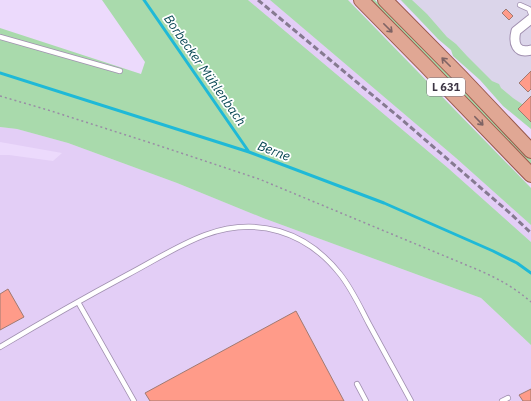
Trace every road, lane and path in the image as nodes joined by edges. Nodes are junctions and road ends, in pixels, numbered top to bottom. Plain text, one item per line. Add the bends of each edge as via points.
1 (361, 0) edge
2 (385, 0) edge
3 (520, 5) dead end
4 (531, 14) edge
5 (531, 19) edge
6 (0, 37) edge
7 (531, 50) edge
8 (120, 71) dead end
9 (0, 96) edge
10 (531, 151) edge
11 (531, 176) edge
12 (78, 302) junction
13 (531, 302) edge
14 (0, 347) edge
15 (357, 384) dead end
16 (508, 398) dead end
17 (134, 401) edge
18 (366, 401) edge
19 (411, 401) edge
20 (502, 401) edge

1 -> 11 main road, L 631
10 -> 2 main road, L 631
3 - 4 lane via 529,9
5 - 7 street via 516,31 514,38 517,48 525,52
6 - 8 lane
9 - 13 path via 259,179 476,269 506,283
12 - 14 lane
12 - 17 lane
12 - 19 lane via 206,235 247,227 277,230 294,236 312,247 341,275
15 - 18 lane
16 - 20 lane

